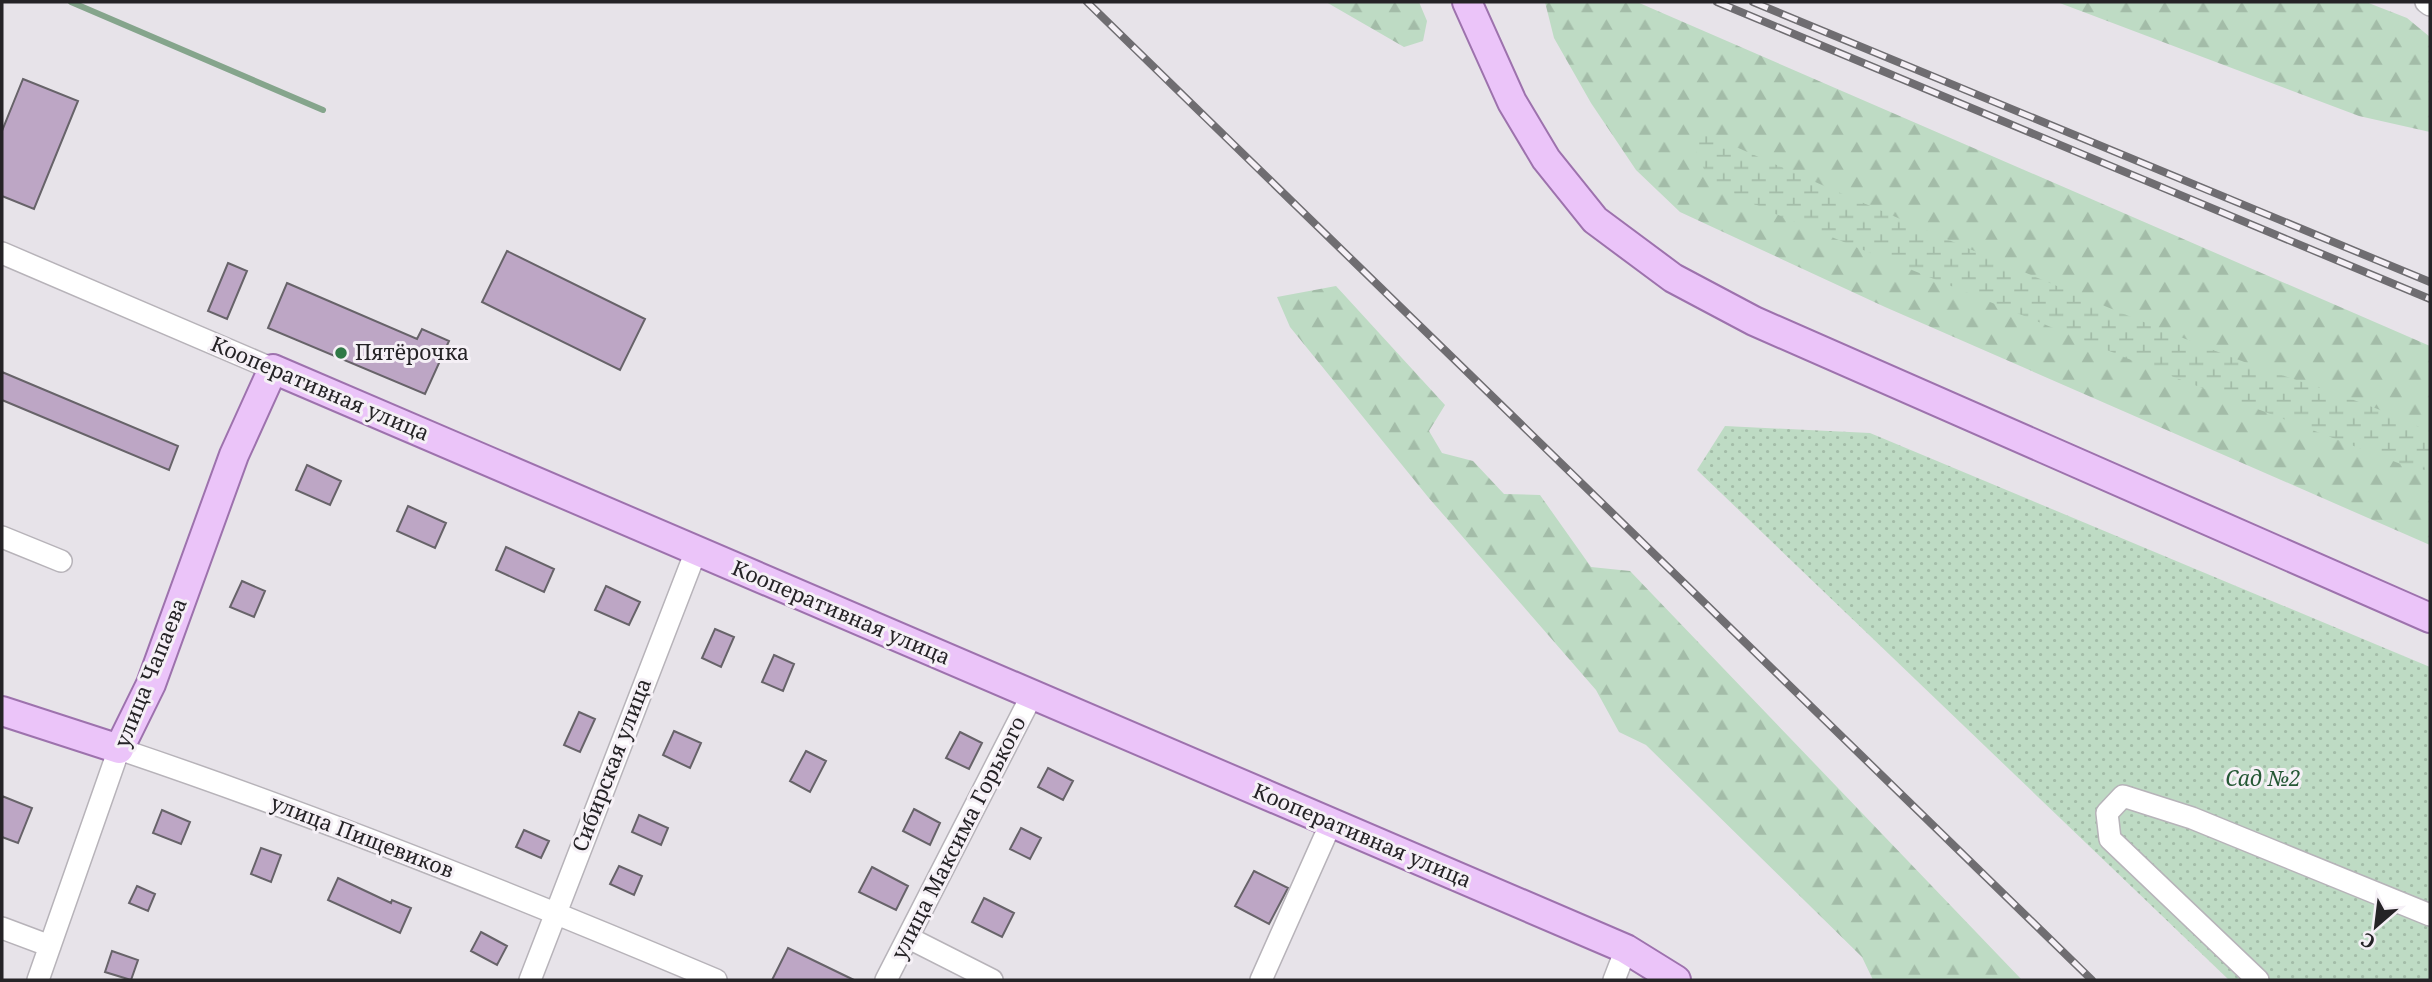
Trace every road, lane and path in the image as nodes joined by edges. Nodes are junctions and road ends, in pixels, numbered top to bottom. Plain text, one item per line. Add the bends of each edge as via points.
1 (1467, 2) edge
2 (2, 253) edge
3 (272, 369) junction
4 (2, 537) edge
5 (696, 551) junction
6 (61, 561) dead end
7 (2430, 618) edge
8 (1032, 695) junction
9 (2, 711) edge
10 (119, 749) junction
11 (1331, 823) junction
12 (554, 912) junction
13 (2430, 915) edge
14 (2, 928) edge
15 (908, 938) junction
16 (50, 946) junction
17 (1626, 949) junction
18 (38, 980) edge
19 (530, 980) edge
20 (716, 980) edge
21 (886, 980) edge
22 (992, 980) edge
23 (1261, 980) edge
24 (1614, 980) edge
25 (1676, 980) edge
26 (2258, 980) edge

1 - 7 main road via 1512,103 1546,159 1595,220 1673,278 1754,321
2 - 3 street, Кооперативная улица
3 - 5 main road, Кооперативная улица
3 - 10 main road, улица Чапаева via 234,455 151,684
4 - 6 street
5 - 8 main road, Кооперативная улица
5 - 12 street, Сибирская улица
8 - 11 main road, Кооперативная улица
8 - 15 street, улица Максима Горького
9 - 10 main road, улица Пищевиков
10 - 12 street, улица Пищевиков via 240,790
10 - 16 street, улица Чапаева
11 - 17 main road, Кооперативная улица
11 - 23 street
12 - 19 street, Сибирская улица
12 - 20 street, улица Пищевиков
13 - 26 street via 2192,818 2123,796 2107,813 2110,839
14 - 16 street
15 - 21 street, улица Максима Горького
15 - 22 street
16 - 18 street, улица Чапаева
17 - 24 street
17 - 25 main road, Кооперативная улица

